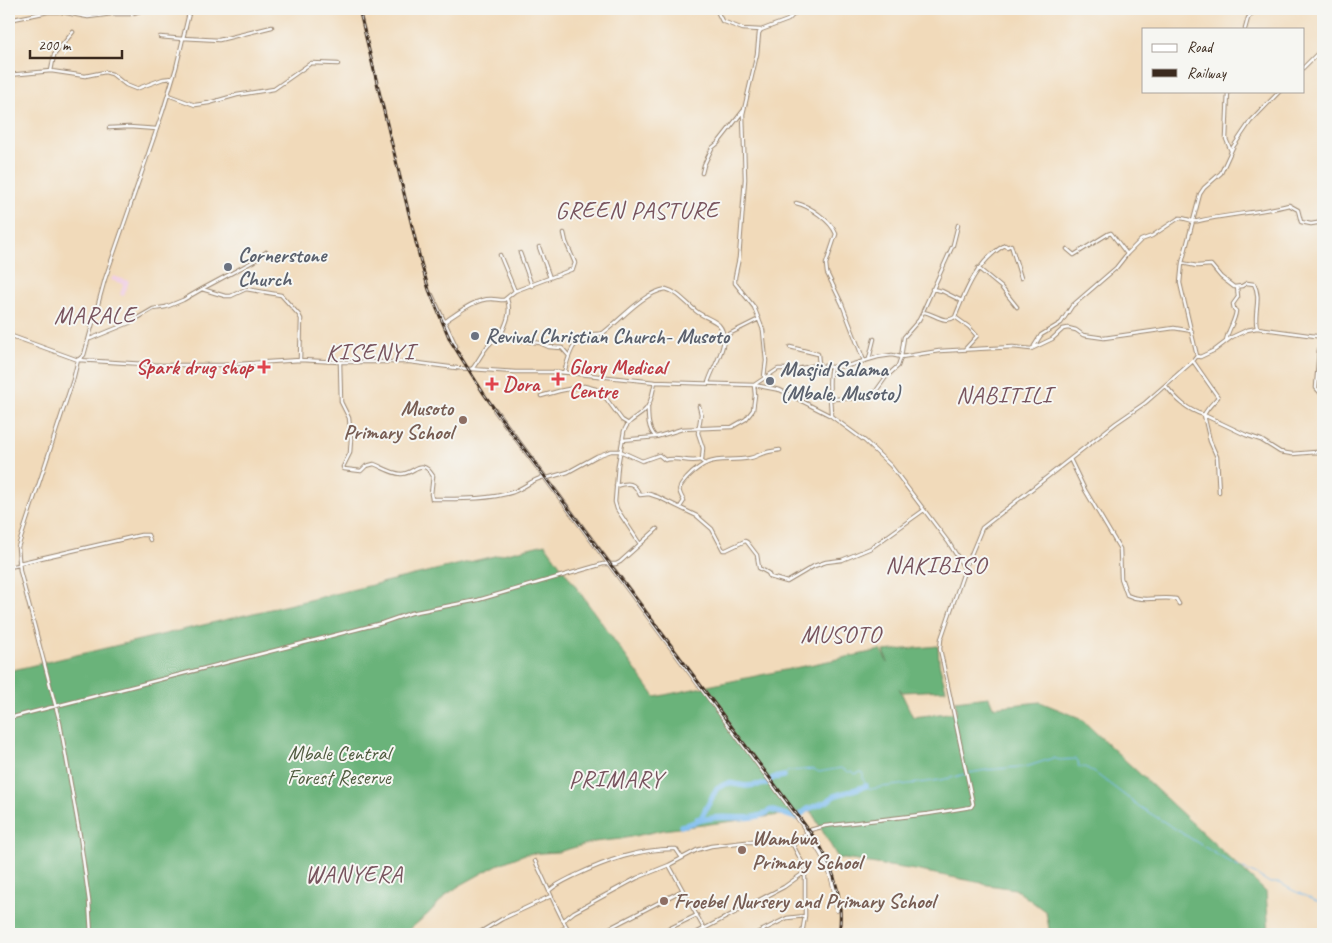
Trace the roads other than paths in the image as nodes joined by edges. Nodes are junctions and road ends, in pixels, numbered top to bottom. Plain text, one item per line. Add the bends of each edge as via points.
1 (146, 9) edge
2 (190, 9) edge
3 (716, 9) edge
4 (795, 9) edge
5 (799, 9) edge
6 (1256, 9) edge
7 (796, 13) junction
8 (9, 20) edge
9 (272, 27) dead end
10 (1245, 28) edge
11 (761, 30) junction
12 (73, 32) dead end
13 (160, 37) dead end
14 (183, 38) junction
15 (1323, 48) edge
16 (338, 64) dead end
17 (1304, 67) edge
18 (51, 71) junction
19 (9, 75) edge
20 (173, 78) junction
21 (1228, 92) edge
22 (1279, 92) edge
23 (168, 95) junction
24 (744, 110) junction
25 (109, 128) dead end
26 (157, 128) junction
27 (1231, 151) junction
28 (702, 174) dead end
29 (796, 203) dead end
30 (1192, 221) junction
31 (1323, 222) edge
32 (958, 225) dead end
33 (564, 233) dead end
34 (539, 247) dead end
35 (1067, 250) dead end
36 (266, 252) dead end
37 (520, 253) dead end
38 (1127, 254) junction
39 (500, 255) dead end
40 (1182, 263) junction
41 (978, 268) junction
42 (550, 278) junction
43 (1021, 278) dead end
44 (532, 286) junction
45 (1237, 287) junction
46 (202, 288) junction
47 (932, 289) junction
48 (515, 291) junction
49 (432, 295) dead end
50 (507, 299) junction
51 (962, 300) junction
52 (1017, 307) dead end
53 (923, 312) junction
54 (759, 318) junction
55 (955, 318) junction
56 (444, 322) junction
57 (1257, 328) junction
58 (1192, 331) junction
59 (9, 335) edge
60 (724, 336) junction
61 (500, 337) junction
62 (1322, 337) edge
63 (89, 339) junction
64 (874, 340) dead end
65 (1226, 342) junction
66 (456, 346) dead end
67 (790, 347) dead end
68 (1034, 348) junction
69 (965, 350) junction
70 (569, 356) junction
71 (1197, 356) junction
72 (901, 357) junction
73 (869, 359) junction
74 (78, 360) junction
75 (300, 360) junction
76 (864, 361) junction
77 (1193, 361) junction
78 (340, 362) junction
79 (819, 365) junction
80 (832, 367) junction
81 (472, 369) junction
82 (564, 374) junction
83 (764, 376) junction
84 (654, 382) junction
85 (708, 383) junction
86 (754, 384) junction
87 (1166, 385) junction
88 (541, 396) dead end
89 (1323, 396) edge
90 (831, 399) junction
91 (648, 406) junction
92 (699, 406) dead end
93 (495, 410) dead end
94 (1204, 415) junction
95 (831, 416) junction
96 (627, 423) junction
97 (698, 428) junction
98 (656, 437) junction
99 (622, 440) junction
100 (780, 450) dead end
101 (620, 451) junction
102 (1323, 455) edge
103 (1070, 459) junction
104 (702, 460) junction
105 (704, 463) junction
106 (546, 477) junction
107 (616, 486) junction
108 (1219, 492) dead end
109 (680, 507) junction
110 (924, 510) junction
111 (657, 529) dead end
112 (150, 540) dead end
113 (640, 544) junction
114 (610, 563) junction
115 (19, 564) junction
116 (9, 567) edge
117 (965, 569) junction
118 (1179, 604) dead end
119 (56, 706) junction
120 (9, 718) edge
121 (808, 832) junction
122 (793, 844) junction
123 (682, 858) junction
124 (535, 861) dead end
125 (669, 865) junction
126 (804, 872) junction
127 (550, 890) junction
128 (683, 890) junction
129 (551, 896) junction
130 (837, 910) dead end
131 (697, 915) junction
132 (805, 916) junction
133 (564, 920) junction
134 (567, 927) junction
135 (704, 929) junction
136 (92, 934) edge
137 (477, 934) edge
138 (552, 934) edge
139 (571, 934) edge
140 (598, 934) edge
141 (658, 934) edge
142 (694, 934) edge
143 (707, 934) edge
144 (755, 934) edge
145 (802, 934) edge

1 - 8 street via 130,14 88,17 48,12
2 - 14 street
3 - 11 street via 722,21 743,29
4 - 7 street
5 - 7 street
6 - 10 street via 1248,18
7 - 11 street via 782,23
9 - 14 street via 220,40
11 - 24 street
12 - 18 street via 54,55
13 - 14 street
14 - 20 street
15 - 17 street
16 - 23 street via 312,62 274,90 208,103 195,105
18 - 19 street
18 - 20 street via 80,76 108,72 136,89
20 - 23 street
21 - 27 street via 1226,139
22 - 27 street via 1254,116
23 - 26 street
24 - 28 street via 712,148
24 - 54 street via 745,179 735,277
25 - 26 street
26 - 63 street via 105,279
27 - 30 street via 1221,173 1202,190
29 - 76 street via 806,205 835,230 826,264 827,273
30 - 31 street via 1289,205 1298,210 1301,222
30 - 38 street via 1179,218 1141,240
30 - 40 street
32 - 47 street via 953,245
33 - 42 street via 575,266
34 - 42 street
35 - 38 street via 1074,255 1111,233
36 - 46 street
37 - 44 street
38 - 68 street via 1116,268 1072,306 1061,323 1041,335
39 - 48 street
40 - 45 street via 1211,265 1221,277
40 - 58 street via 1181,287
41 - 43 street via 998,249 1011,245
41 - 51 street
41 - 52 street via 1001,287
42 - 44 street
44 - 48 street
45 - 57 street via 1247,283 1256,287
45 - 65 street via 1238,297 1233,304 1235,317 1228,329
46 - 63 street via 183,300 153,309
46 - 75 street via 225,296 246,289 281,295 301,319
47 - 51 street
47 - 53 street
48 - 50 street
49 - 56 street
50 - 56 street via 478,302
50 - 61 street via 510,307
51 - 55 street
53 - 55 street via 946,321
53 - 72 street via 904,337
54 - 60 street
54 - 83 street via 765,345
55 - 69 street via 977,336
56 - 66 street
57 - 62 street
57 - 65 street
58 - 68 street via 1174,328 1104,338 1068,328
58 - 71 street
59 - 74 street
60 - 70 street via 720,326 666,288 630,309 603,333 582,337
60 - 85 street
61 - 70 street via 562,348
61 - 81 street via 489,344
62 - 89 street via 1316,388
63 - 74 street via 84,355
64 - 73 street
65 - 71 street
67 - 79 street via 818,354
68 - 69 street
69 - 72 street
70 - 82 street
71 - 77 street
72 - 73 street
72 - 90 street via 898,366 868,398
73 - 76 street
74 - 75 street via 223,365
74 - 115 street via 20,537
75 - 78 street
76 - 80 street
77 - 87 street
77 - 94 street via 1218,397
78 - 81 street via 410,362
78 - 106 street via 341,402 349,418 351,438 344,468 361,471 374,464 391,473 401,474 423,466 434,476 432,499 501,494
79 - 80 street
79 - 83 street via 778,369
80 - 90 street
81 - 82 street
82 - 84 street
83 - 86 street
84 - 85 street
84 - 91 street
85 - 86 street
86 - 95 street via 780,390
86 - 97 street via 754,408 746,419 732,427
87 - 94 street via 1177,400
87 - 103 street
88 - 96 street via 584,386 596,388
90 - 95 street
91 - 96 street
91 - 98 street via 650,426
92 - 97 street
93 - 106 main road
94 - 102 street via 1280,452 1316,452
94 - 108 street via 1210,441 1218,456
95 - 110 street via 880,454
96 - 99 street
97 - 98 street
97 - 104 street
98 - 99 street
99 - 101 street
100 - 105 street via 748,459
101 - 104 street via 642,460 659,455 665,460 673,457 687,461
101 - 106 street via 602,454 568,472
101 - 107 street
103 - 117 street via 982,528
103 - 118 street via 1088,497 1120,549 1121,578 1127,595 1142,599 1176,599
104 - 105 street
105 - 109 street via 680,485 679,494 684,501
106 - 114 main road
107 - 109 street via 630,483 640,494 649,494
107 - 113 street via 618,509
109 - 110 street via 708,524 723,550 745,541 757,555 759,568 770,577 788,582 814,566 842,560 871,548
110 - 117 street
111 - 113 street
112 - 115 street via 148,535 141,535
113 - 114 street via 620,562
114 - 119 street via 478,600 411,613
114 - 121 main road
115 - 116 street
115 - 119 street
117 - 121 street via 940,649 973,804 928,814 825,826
119 - 120 street
119 - 136 street via 80,836
121 - 122 street
121 - 130 main road via 830,871
122 - 123 street via 734,843 703,848
122 - 126 street
123 - 125 street
123 - 127 street via 678,850 670,849 622,856
124 - 127 street
125 - 128 street
125 - 133 street via 637,878
126 - 132 street
126 - 135 street via 784,887
127 - 129 street
128 - 131 street
128 - 140 street
129 - 133 street
129 - 137 street
131 - 135 street
131 - 141 street
132 - 144 street via 787,918
132 - 145 street
133 - 134 street
134 - 138 street
134 - 139 street
135 - 142 street
135 - 143 street

